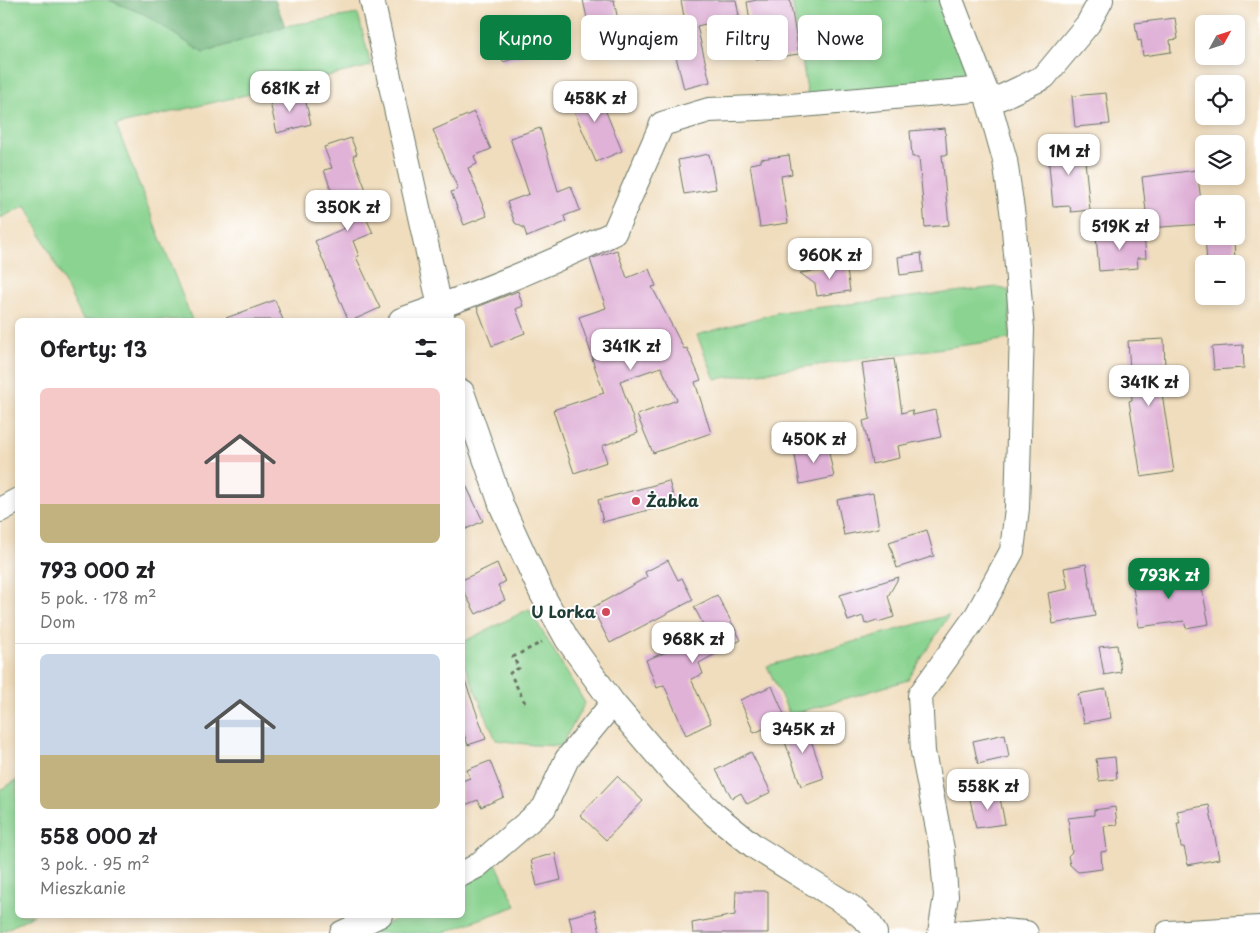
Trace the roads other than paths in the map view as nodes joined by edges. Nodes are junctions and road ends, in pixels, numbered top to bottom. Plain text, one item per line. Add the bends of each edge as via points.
1 (372, 0) edge
2 (950, 0) edge
3 (1101, 0) edge
4 (987, 96) junction
5 (442, 313) edge
6 (413, 318) edge
7 (465, 401) edge
8 (15, 502) edge
9 (0, 510) edge
10 (613, 703) junction
11 (465, 872) edge
12 (374, 918) edge
13 (1260, 928) edge
14 (342, 933) edge
15 (876, 933) edge
16 (940, 933) edge
17 (954, 933) edge
18 (1026, 933) edge
19 (1168, 933) edge

1 - 5 street
2 - 4 street
3 - 4 street via 1088,24 1044,77
4 - 5 street via 709,110 662,124 614,233
4 - 16 street via 1005,160 1022,329 1017,508 1012,551 977,615 920,695 923,752 942,849 946,896
5 - 6 street
7 - 10 street via 504,513 542,594 567,639
8 - 9 street
10 - 11 street via 567,759 544,808 477,866
10 - 15 street via 677,778 716,815 755,847 851,908
12 - 14 street
13 - 19 street
17 - 18 street via 990,930

